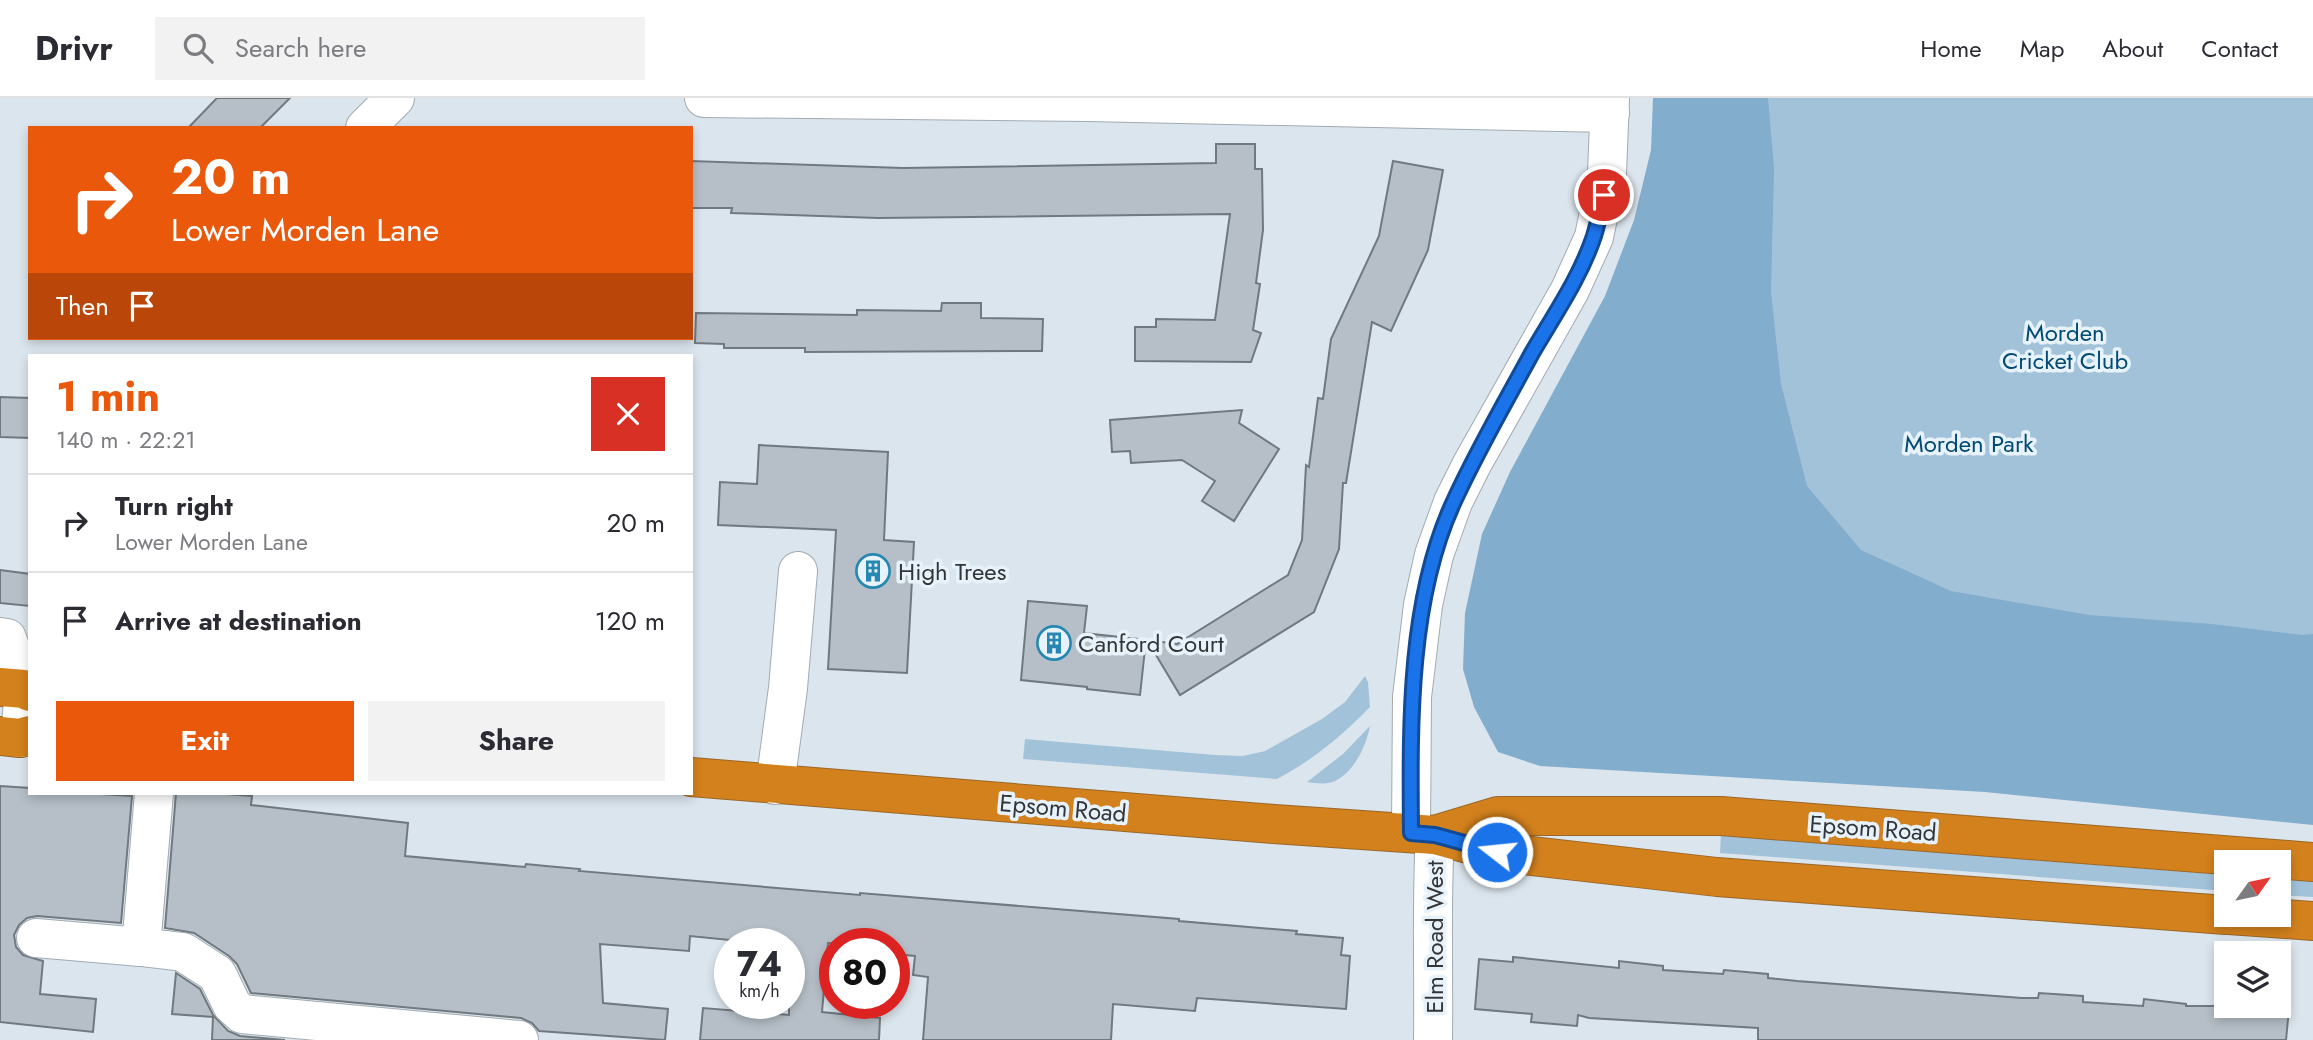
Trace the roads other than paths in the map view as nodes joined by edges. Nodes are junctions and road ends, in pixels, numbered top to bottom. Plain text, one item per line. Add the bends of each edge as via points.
1 (395, 98) edge
2 (704, 98) edge
3 (1088, 100) edge
4 (1610, 106) edge
5 (367, 126) edge
6 (798, 571) dead end
7 (0, 637) edge
8 (18, 689) edge
9 (17, 737) edge
10 (693, 777) edge
11 (775, 785) junction
12 (153, 795) edge
13 (1423, 834) junction
14 (2313, 862) edge
15 (2214, 914) edge
16 (2291, 919) edge
17 (2313, 921) edge
18 (36, 938) dead end
19 (141, 947) junction
20 (519, 1040) edge
21 (1433, 1040) edge

1 - 5 street
2 - 3 street
3 - 4 street
4 - 13 street, Elm Road West via 1605,184 1594,237 1570,290 1472,464 1434,555 1412,696
6 - 11 street
7 - 8 street via 7,638
8 - 9 street
10 - 11 highway, Epsom Road
11 - 13 highway, Epsom Road
12 - 19 street
13 - 14 highway, Epsom Road via 1498,816 1721,816
13 - 15 highway, Epsom Road via 1497,852 1717,877
13 - 21 street, Elm Road West via 1435,949
16 - 17 highway, Epsom Road
18 - 19 street
19 - 20 street via 183,951 217,974 232,1006 242,1014

